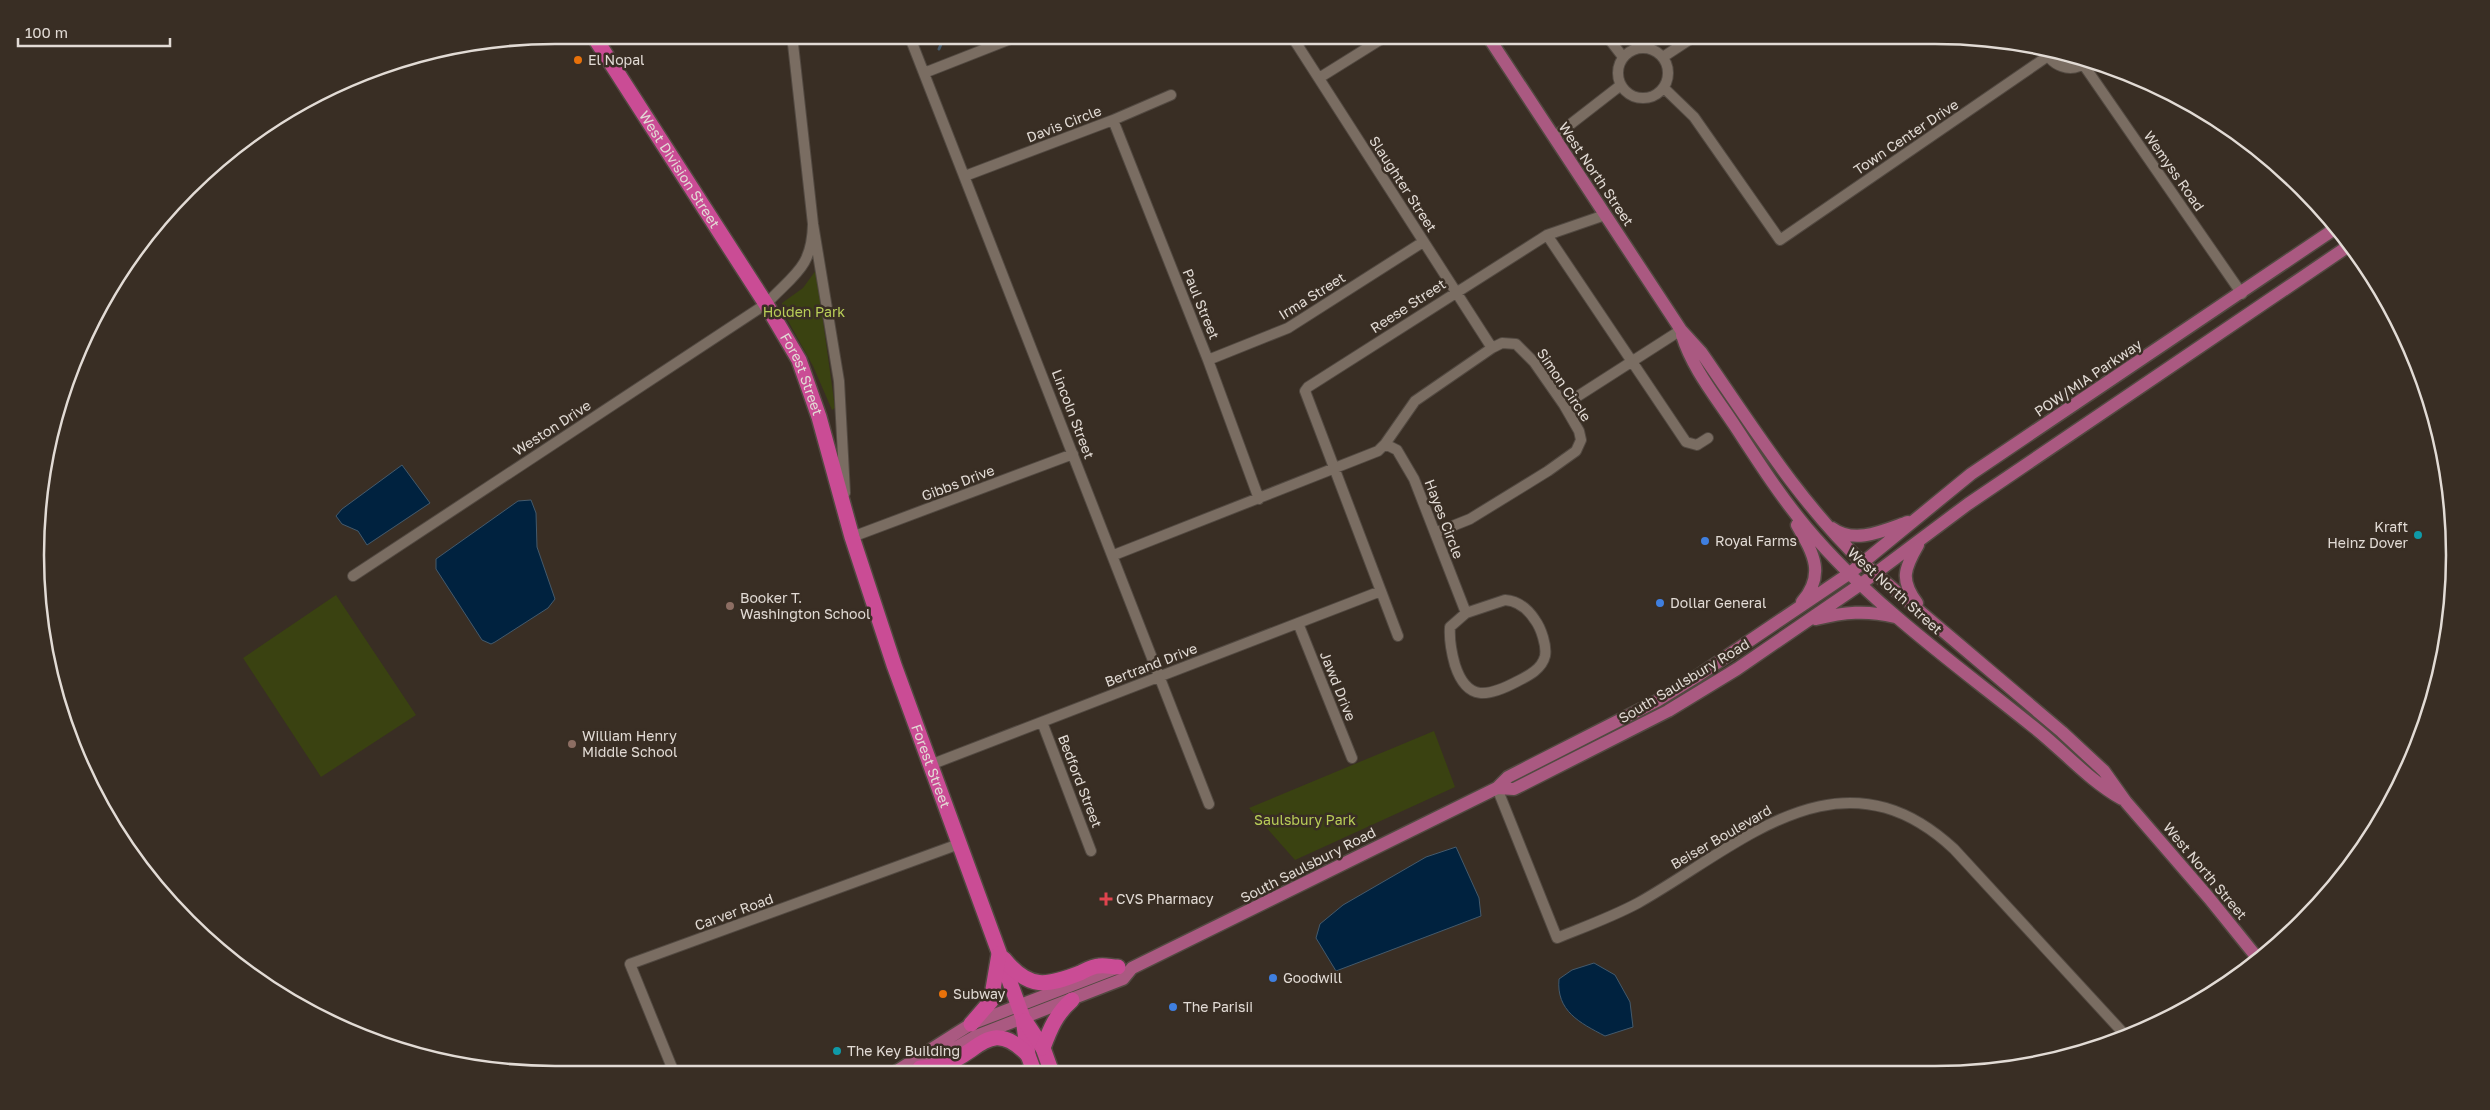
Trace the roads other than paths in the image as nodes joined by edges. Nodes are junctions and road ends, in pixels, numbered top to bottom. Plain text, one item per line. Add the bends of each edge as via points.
1 (599, 44) edge
2 (793, 44) edge
3 (913, 44) edge
4 (997, 44) edge
5 (1297, 44) edge
6 (1374, 44) edge
7 (1493, 44) edge
8 (1613, 44) edge
9 (1683, 44) edge
10 (2041, 55) edge
11 (1623, 57) junction
12 (1663, 57) junction
13 (2052, 58) edge
14 (2078, 65) edge
15 (2090, 68) edge
16 (924, 73) junction
17 (1319, 78) junction
18 (1621, 85) junction
19 (1664, 88) junction
20 (1171, 94) dead end
21 (1113, 120) junction
22 (1554, 137) junction
23 (965, 176) junction
24 (1605, 214) junction
25 (813, 224) junction
26 (2331, 232) edge
27 (1547, 236) junction
28 (1423, 242) junction
29 (2344, 249) edge
30 (1456, 292) junction
31 (2242, 294) junction
32 (766, 304) junction
33 (2239, 321) junction
34 (1681, 330) junction
35 (1492, 348) junction
36 (1208, 360) junction
37 (1632, 362) junction
38 (1564, 405) junction
39 (1708, 438) dead end
40 (1386, 444) junction
41 (1073, 454) junction
42 (1334, 469) junction
43 (1780, 494) junction
44 (1259, 499) junction
45 (846, 514) junction
46 (1822, 520) junction
47 (1916, 520) junction
48 (1435, 533) junction
49 (852, 536) junction
50 (1922, 538) junction
51 (1114, 555) junction
52 (1863, 563) junction
53 (1850, 573) junction
54 (1875, 574) junction
55 (353, 576) dead end
56 (1861, 584) junction
57 (1381, 591) junction
58 (1795, 610) junction
59 (1466, 613) junction
60 (1897, 617) junction
61 (1808, 621) junction
62 (1931, 621) junction
63 (1298, 623) junction
64 (1398, 636) dead end
65 (1161, 676) junction
66 (1042, 722) junction
67 (1352, 758) dead end
68 (930, 765) junction
69 (1497, 788) junction
70 (2126, 802) junction
71 (1209, 804) dead end
72 (959, 844) junction
73 (1092, 851) dead end
74 (999, 953) junction
75 (2254, 954) edge
76 (1125, 968) junction
77 (1072, 1000) junction
78 (1021, 1012) junction
79 (971, 1024) junction
80 (2121, 1031) edge
81 (1043, 1048) junction
82 (1028, 1055) junction
83 (672, 1066) edge
84 (905, 1066) edge
85 (924, 1066) edge
86 (939, 1066) edge
87 (1032, 1066) edge
88 (1049, 1066) edge

1 - 32 highway, West Division Street
2 - 25 street, Forest Street
3 - 16 street, Lincoln Street
4 - 16 street
5 - 17 street, Slaughter Street
6 - 17 street
7 - 22 main road, West North Street
8 - 11 street
9 - 12 street
10 - 19 street, Town Center Drive via 1780,240 1694,117
11 - 12 street via 1634,50 1646,48
11 - 18 street via 1618,68
12 - 19 street via 1669,72
13 - 14 street, Wemyss Road via 2060,66 2068,68
15 - 31 street, Wemyss Road
16 - 23 street, Lincoln Street
17 - 28 street, Slaughter Street
18 - 19 street via 1630,95 1642,98 1655,96
18 - 22 street
20 - 21 street, Davis Circle
21 - 23 street, Davis Circle
21 - 36 street, Paul Street
22 - 24 main road, West North Street
23 - 41 street, Lincoln Street
24 - 27 street, Reese Street
24 - 34 main road, West North Street
25 - 32 street, Forest Street via 812,244 805,263
25 - 45 street, Forest Street via 839,380
26 - 31 main road, POW/MIA Parkway
27 - 30 street, Reese Street
27 - 37 street
28 - 30 street, Slaughter Street
28 - 36 street, Irma Street via 1288,328
29 - 33 main road
30 - 35 street, Slaughter Street
30 - 42 street, Reese Street via 1305,391
31 - 33 main road
31 - 47 main road, POW/MIA Parkway via 1971,474
32 - 45 highway, Forest Street via 799,360
32 - 55 street, Weston Drive
33 - 50 main road
34 - 37 street
34 - 43 main road, West North Street via 1694,364
34 - 46 main road, West North Street via 1701,352
35 - 38 street, Simon Circle via 1502,343 1516,344 1534,362
35 - 40 street, Simon Circle via 1415,401
36 - 44 street, Paul Street
37 - 38 street
37 - 39 street via 1686,442 1697,445
38 - 48 street, Simon Circle via 1579,431 1581,440 1576,451 1548,472 1470,519
40 - 42 street via 1378,451
40 - 48 street, Hayes Circle via 1397,450 1414,479
41 - 49 street, Gibbs Drive
41 - 51 street, Lincoln Street
42 - 44 street
42 - 57 street, Reese Street
43 - 53 main road, West North Street
43 - 58 main road via 1815,561 1812,585
44 - 51 street
45 - 49 highway, Forest Street
46 - 47 main road via 1842,533 1859,536
46 - 52 main road, West North Street
47 - 52 main road, POW/MIA Parkway
48 - 59 street, Hayes Circle
49 - 68 highway, Forest Street
50 - 54 main road
50 - 62 main road via 1908,564 1905,579 1910,593
51 - 65 street, Lincoln Street
52 - 53 main road, South Saulsbury Road
52 - 54 main road, West North Street
53 - 56 main road, West North Street
53 - 58 main road, South Saulsbury Road
54 - 56 main road, South Saulsbury Road
54 - 62 main road, West North Street
56 - 60 main road, West North Street
56 - 61 main road, South Saulsbury Road
57 - 63 street, Bertrand Drive
57 - 64 street, Reese Street
58 - 69 main road, South Saulsbury Road via 1657,701 1508,777
59 - 59 street via 1450,627 1449,644 1465,686 1477,693 1488,694 1541,666 1546,655 1541,628 1531,614 1515,601 1493,602
60 - 61 main road via 1852,612
60 - 70 main road, West North Street via 2053,742 2101,787
61 - 69 main road, South Saulsbury Road via 1668,711 1514,789
62 - 70 main road, West North Street via 2090,758 2104,771
63 - 65 street, Bertrand Drive
63 - 67 street, Jawd Drive
65 - 66 street, Bertrand Drive
65 - 71 street, Lincoln Street
66 - 68 street, Bertrand Drive
66 - 73 street, Bedford Street
68 - 72 highway, Forest Street
69 - 76 main road, South Saulsbury Road
69 - 80 street, Beiser Boulevard via 1557,938 1638,902 1750,832 1781,818 1827,804 1876,806 1896,812 1939,834 1954,848
70 - 75 main road, West North Street
72 - 74 highway, Forest Street
72 - 83 street, Carver Road via 630,964
74 - 76 highway via 1020,975 1044,984 1098,966
74 - 78 highway, Forest Street
74 - 79 highway via 991,1001
76 - 77 main road, South Saulsbury Road via 1123,979
76 - 78 main road, South Saulsbury Road
77 - 78 main road, South Saulsbury Road
77 - 81 highway via 1056,1016
78 - 79 main road
78 - 81 highway
78 - 82 highway
78 - 85 main road
79 - 84 main road
81 - 88 highway
82 - 86 highway via 1012,1041 993,1038
82 - 87 highway

